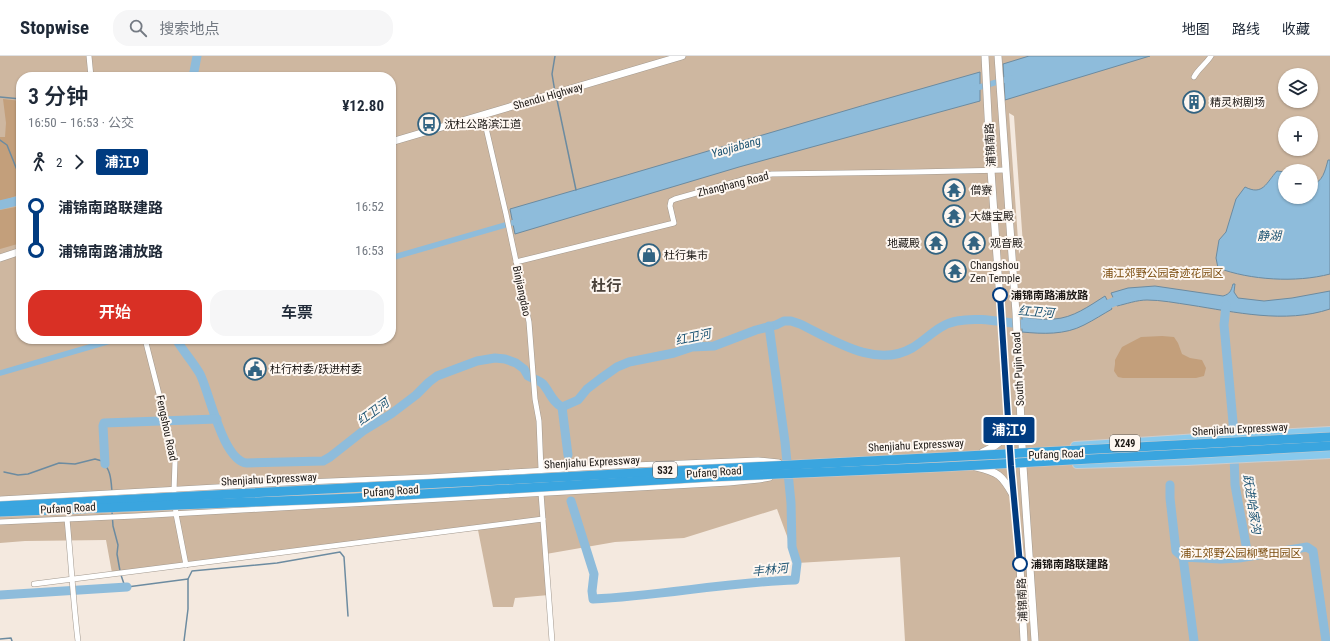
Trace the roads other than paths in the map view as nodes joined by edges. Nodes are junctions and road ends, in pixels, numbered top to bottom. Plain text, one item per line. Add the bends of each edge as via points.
1 (89, 56) edge
2 (682, 56) edge
3 (985, 56) edge
4 (1211, 56) edge
5 (998, 59) edge
6 (91, 72) edge
7 (1194, 77) dead end
8 (483, 115) junction
9 (396, 141) edge
10 (991, 170) junction
11 (1006, 170) junction
12 (16, 253) edge
13 (0, 258) edge
14 (516, 262) junction
15 (146, 344) edge
16 (1008, 423) junction
17 (1330, 431) edge
18 (1330, 436) edge
19 (1330, 446) edge
20 (1023, 449) junction
21 (1010, 450) junction
22 (983, 452) junction
23 (1330, 454) edge
24 (782, 462) junction
25 (1011, 466) junction
26 (1023, 466) junction
27 (975, 467) junction
28 (541, 470) junction
29 (784, 475) junction
30 (177, 492) junction
31 (541, 493) junction
32 (165, 495) dead end
33 (0, 499) edge
34 (1014, 499) junction
35 (0, 505) edge
36 (181, 506) dead end
37 (167, 507) dead end
38 (0, 514) edge
39 (176, 514) junction
40 (67, 519) junction
41 (543, 519) junction
42 (0, 522) edge
43 (186, 565) junction
44 (73, 582) junction
45 (34, 584) dead end
46 (78, 641) edge
47 (552, 641) edge
48 (1024, 641) edge
49 (1035, 641) edge

1 - 6 street
2 - 8 main road, Shendu Highway
3 - 10 main road, 浦锦南路
4 - 7 street
5 - 11 main road, South Pujin Road
8 - 9 main road, Shendu Highway
8 - 14 street, Binjiangdao
10 - 11 street, Zhanghang Road
10 - 14 street, Zhanghang Road via 772,174 753,177 671,201 674,223
10 - 16 main road, 浦锦南路
11 - 20 main road, South Pujin Road
12 - 13 main road
14 - 28 street, Binjiangdao via 529,322
15 - 30 street, Fengshou Road via 175,462
16 - 21 main road, 浦锦南路
16 - 22 main road via 1006,433 1000,442
17 - 20 main road, Pufang Road / X249
18 - 35 highway, Shenjiahu Expressway / S32, bridge
19 - 38 highway, Shenjiahu Expressway / S32, bridge
20 - 21 main road, Pufang Road / X249
20 - 26 main road, South Pujin Road
21 - 22 main road, Pufang Road / X249
21 - 25 main road, 浦锦南路
22 - 24 main road, Pufang Road / X249
23 - 26 main road, Pufang Road
24 - 28 street, Pufang Road via 758,460
24 - 30 main road, Pufang Road, bridge
25 - 26 main road, Pufang Road
25 - 27 main road, Pufang Road
25 - 34 main road, 浦锦南路
26 - 49 main road, South Pujin Road
27 - 29 main road, Pufang Road, bridge
27 - 34 main road via 990,470 1001,476
28 - 30 street, Pufang Road via 305,482
29 - 31 street, Pufang Road via 729,483
29 - 36 main road, Pufang Road, bridge via 342,500
30 - 33 street, Pufang Road via 117,492
30 - 39 street, Fengshou Road
31 - 39 street, Pufang Road
31 - 41 street
32 - 35 main road, Pufang Road, bridge
34 - 48 main road, 浦锦南路
37 - 38 main road, Pufang Road, bridge
39 - 40 street, Pufang Road
39 - 43 street, Fengshou Road
40 - 42 street, Pufang Road
40 - 44 street
41 - 43 street
41 - 47 street
43 - 44 street via 125,572
44 - 45 street
44 - 46 street

